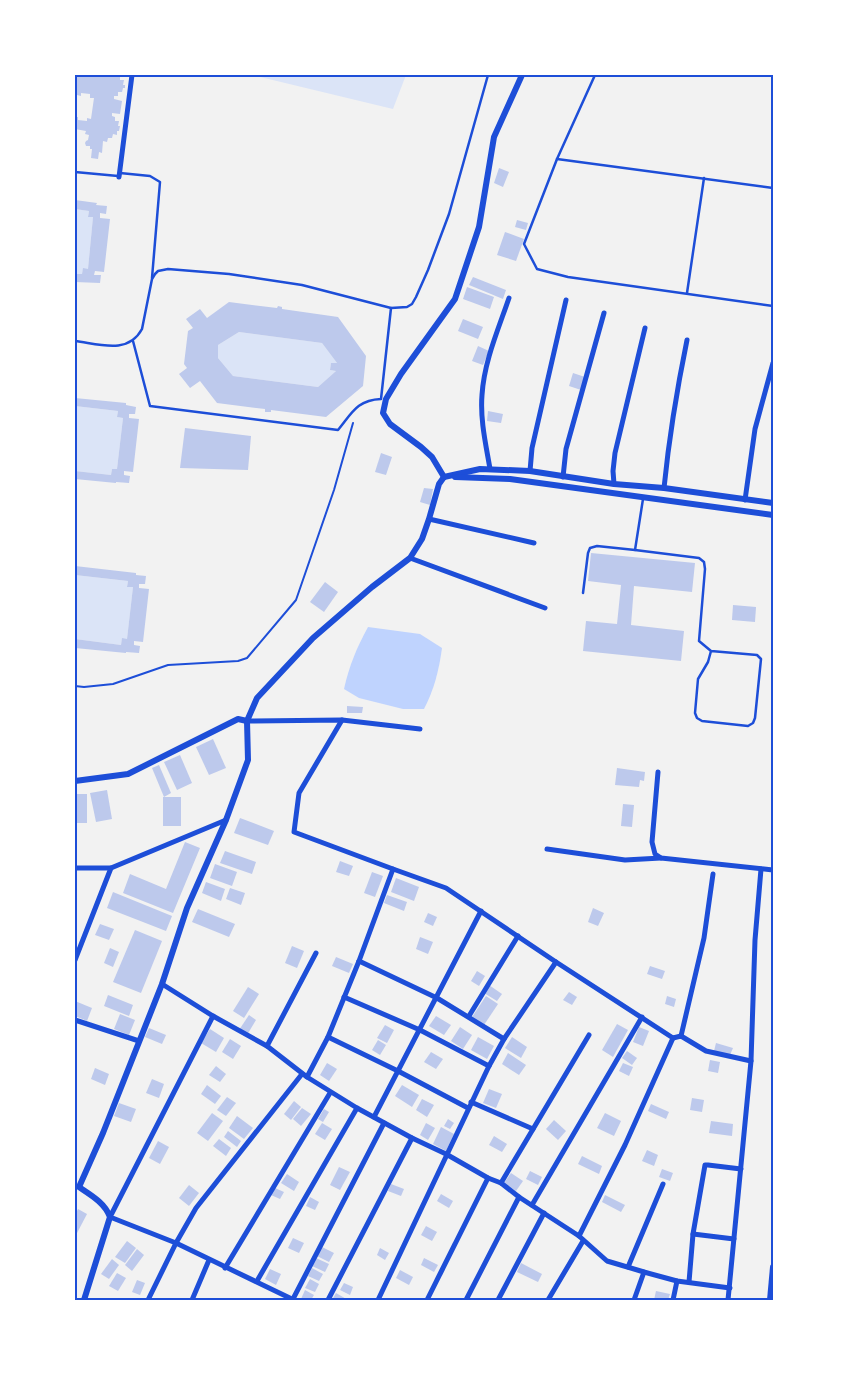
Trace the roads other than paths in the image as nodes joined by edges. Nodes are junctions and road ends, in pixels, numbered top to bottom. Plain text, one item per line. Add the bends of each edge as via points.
1 (132, 75) edge
2 (488, 75) edge
3 (522, 75) edge
4 (595, 75) edge
5 (557, 159) junction
6 (75, 172) edge
7 (119, 175) junction
8 (704, 178) junction
9 (773, 188) edge
10 (152, 279) junction
11 (687, 294) junction
12 (509, 298) dead end
13 (566, 300) dead end
14 (773, 306) edge
15 (391, 308) junction
16 (604, 313) dead end
17 (645, 328) dead end
18 (687, 340) dead end
19 (75, 341) edge
20 (134, 341) junction
21 (773, 363) edge
22 (383, 399) junction
23 (490, 469) junction
24 (530, 471) junction
25 (444, 477) junction
26 (563, 477) junction
27 (614, 484) junction
28 (664, 488) junction
29 (643, 497) junction
30 (745, 500) junction
31 (773, 503) edge
32 (773, 514) edge
33 (430, 520) junction
34 (534, 543) dead end
35 (635, 550) junction
36 (410, 558) junction
37 (583, 593) dead end
38 (545, 608) dead end
39 (711, 651) junction
40 (342, 720) junction
41 (247, 721) junction
42 (420, 729) dead end
43 (658, 772) dead end
44 (75, 781) edge
45 (226, 820) junction
46 (547, 849) dead end
47 (661, 858) junction
48 (75, 868) edge
49 (111, 868) junction
50 (393, 870) junction
51 (762, 870) junction
52 (773, 870) edge
53 (713, 874) dead end
54 (481, 911) junction
55 (518, 936) junction
56 (77, 946) edge
57 (316, 953) dead end
58 (75, 960) edge
59 (359, 961) junction
60 (556, 962) junction
61 (162, 984) junction
62 (344, 997) junction
63 (437, 998) junction
64 (213, 1016) junction
65 (469, 1016) junction
66 (642, 1018) junction
67 (75, 1020) edge
68 (420, 1030) junction
69 (589, 1035) dead end
70 (681, 1036) junction
71 (328, 1037) junction
72 (673, 1038) junction
73 (504, 1039) junction
74 (139, 1041) junction
75 (267, 1046) junction
76 (751, 1062) junction
77 (489, 1066) junction
78 (398, 1071) junction
79 (304, 1075) junction
80 (330, 1093) junction
81 (471, 1102) junction
82 (357, 1108) junction
83 (468, 1108) junction
84 (374, 1117) junction
85 (384, 1123) junction
86 (533, 1129) junction
87 (412, 1138) junction
88 (446, 1154) junction
89 (741, 1169) junction
90 (488, 1178) junction
91 (501, 1183) junction
92 (663, 1184) dead end
93 (77, 1186) edge
94 (519, 1197) junction
95 (532, 1205) junction
96 (544, 1213) junction
97 (110, 1217) junction
98 (693, 1234) junction
99 (581, 1238) junction
100 (734, 1239) junction
101 (176, 1243) junction
102 (209, 1260) junction
103 (628, 1267) junction
104 (773, 1267) edge
105 (225, 1268) junction
106 (644, 1272) junction
107 (257, 1281) junction
108 (677, 1281) junction
109 (689, 1282) junction
110 (730, 1288) junction
111 (84, 1300) edge
112 (148, 1300) edge
113 (192, 1300) edge
114 (293, 1300) edge
115 (328, 1300) edge
116 (378, 1300) edge
117 (427, 1300) edge
118 (466, 1300) edge
119 (498, 1300) edge
120 (548, 1300) edge
121 (634, 1300) edge
122 (673, 1300) edge
123 (728, 1300) edge
124 (770, 1300) edge

1 - 7 street
2 - 15 lane via 449,214 428,270 412,304
3 - 22 street via 494,136 479,227 455,299
4 - 5 lane
5 - 8 lane
5 - 11 lane via 524,244 537,269 568,277
6 - 7 lane
7 - 10 lane via 150,176 160,182
8 - 9 lane
8 - 11 lane
10 - 15 lane via 158,271 168,269 229,274 302,285
10 - 20 lane via 142,329
11 - 14 lane
12 - 23 street via 484,378 482,413
13 - 24 street via 532,448
15 - 22 lane
16 - 26 street via 566,449
17 - 27 street via 615,453
18 - 28 street
19 - 20 lane via 116,346
20 - 22 lane via 150,406 338,430 358,406 369,399
21 - 30 street via 755,429
22 - 25 street via 383,413 390,424 432,457
23 - 24 street
23 - 25 street via 480,468
24 - 26 street
25 - 29 street via 510,479
25 - 33 street via 439,484
26 - 27 street
27 - 28 street
28 - 30 street
29 - 32 street
29 - 35 lane
30 - 31 street
33 - 34 street
33 - 36 street
35 - 37 lane via 590,548
35 - 39 lane via 699,558 704,562 699,641
36 - 38 street
36 - 41 street via 314,638 258,698
39 - 39 lane via 698,679 697,718 748,726 755,718 761,659 757,654
40 - 41 street
40 - 42 street
40 - 50 street via 299,793 294,832
41 - 44 street via 238,719 128,774
41 - 45 street via 248,760
43 - 47 street via 652,842 655,854
45 - 49 street
45 - 61 street via 187,908
46 - 47 street via 625,860
47 - 51 street
48 - 49 street
49 - 56 street
50 - 54 street via 446,888
50 - 59 street
51 - 52 street
51 - 76 street via 755,940
53 - 70 street via 704,938
54 - 55 street
54 - 63 street
55 - 60 street
55 - 65 street
56 - 58 street
57 - 75 street
59 - 62 street
59 - 63 street
60 - 66 street
60 - 73 street
61 - 64 street
61 - 74 street
62 - 68 street
62 - 71 street
63 - 65 street
63 - 68 street
64 - 75 street
64 - 97 street
65 - 73 street
66 - 72 street
66 - 95 street
67 - 74 street
68 - 77 street
68 - 78 street
69 - 86 street
70 - 72 street
70 - 76 street via 706,1051
71 - 78 street
71 - 79 street
72 - 99 street
73 - 77 street
74 - 93 street via 103,1133
75 - 79 street
76 - 89 street
77 - 81 street
78 - 83 street
78 - 84 street
79 - 80 street
79 - 101 street via 196,1208
80 - 82 street
80 - 105 street
81 - 83 street
81 - 86 street
82 - 84 street
82 - 107 street
83 - 88 street
84 - 85 street
85 - 87 street
85 - 114 street
86 - 91 street
87 - 88 street
87 - 115 street
88 - 90 street
88 - 116 street
89 - 98 street via 705,1166
89 - 100 street
90 - 91 street
90 - 117 street
91 - 94 street
92 - 103 street
93 - 97 street via 102,1204
94 - 95 street
94 - 118 street
95 - 96 street
96 - 99 street
96 - 119 street
97 - 101 street
97 - 111 street
98 - 100 street
98 - 109 street
99 - 103 street via 608,1261
99 - 120 street
100 - 110 street
101 - 102 street
101 - 112 street
102 - 105 street
102 - 113 street
103 - 106 street
104 - 124 street
105 - 107 street
106 - 108 street
106 - 121 street
107 - 114 street
108 - 109 street
108 - 122 street
109 - 110 street
110 - 123 street

